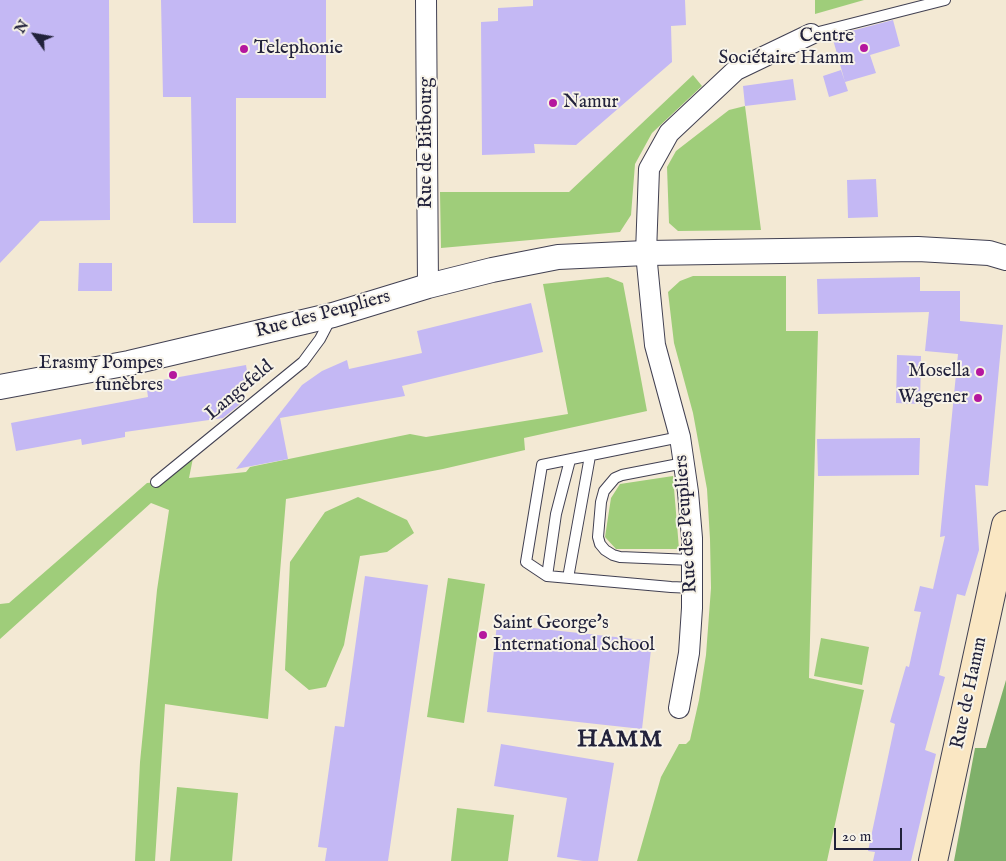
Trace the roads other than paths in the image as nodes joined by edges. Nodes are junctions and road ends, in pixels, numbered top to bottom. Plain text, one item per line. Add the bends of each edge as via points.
1 (426, 0) edge
2 (945, 0) edge
3 (811, 34) joint
4 (646, 253) junction
5 (1006, 258) edge
6 (428, 286) junction
7 (333, 315) junction
8 (0, 387) edge
9 (680, 438) junction
10 (590, 456) junction
11 (570, 460) junction
12 (684, 464) junction
13 (156, 482) dead end
14 (1006, 524) edge
15 (692, 560) junction
16 (547, 576) junction
17 (568, 578) junction
18 (693, 588) junction
19 (679, 708) dead end
20 (933, 861) edge

1 - 6 street, Rue de Bitbourg
2 - 3 lane
3 - 4 street via 736,70 669,133 649,169
4 - 5 street, Rue des Peupliers via 918,249 989,253
4 - 6 street, Rue des Peupliers via 558,257
4 - 9 street, Rue des Peupliers via 655,345
6 - 7 street, Rue des Peupliers
7 - 8 street, Rue des Peupliers via 129,363
7 - 13 lane, Langefeld via 303,362
9 - 10 lane
9 - 12 street, Rue des Peupliers
10 - 11 lane
10 - 17 lane
11 - 16 lane via 556,514
11 - 16 lane via 542,465 526,562
12 - 15 street, Rue des Peupliers
12 - 15 lane via 615,478 604,491 598,537 605,550 620,557
14 - 20 main road, Rue de Hamm via 995,596
15 - 18 street, Rue des Peupliers
16 - 17 lane
17 - 18 lane
18 - 19 street, Rue des Peupliers via 689,653

